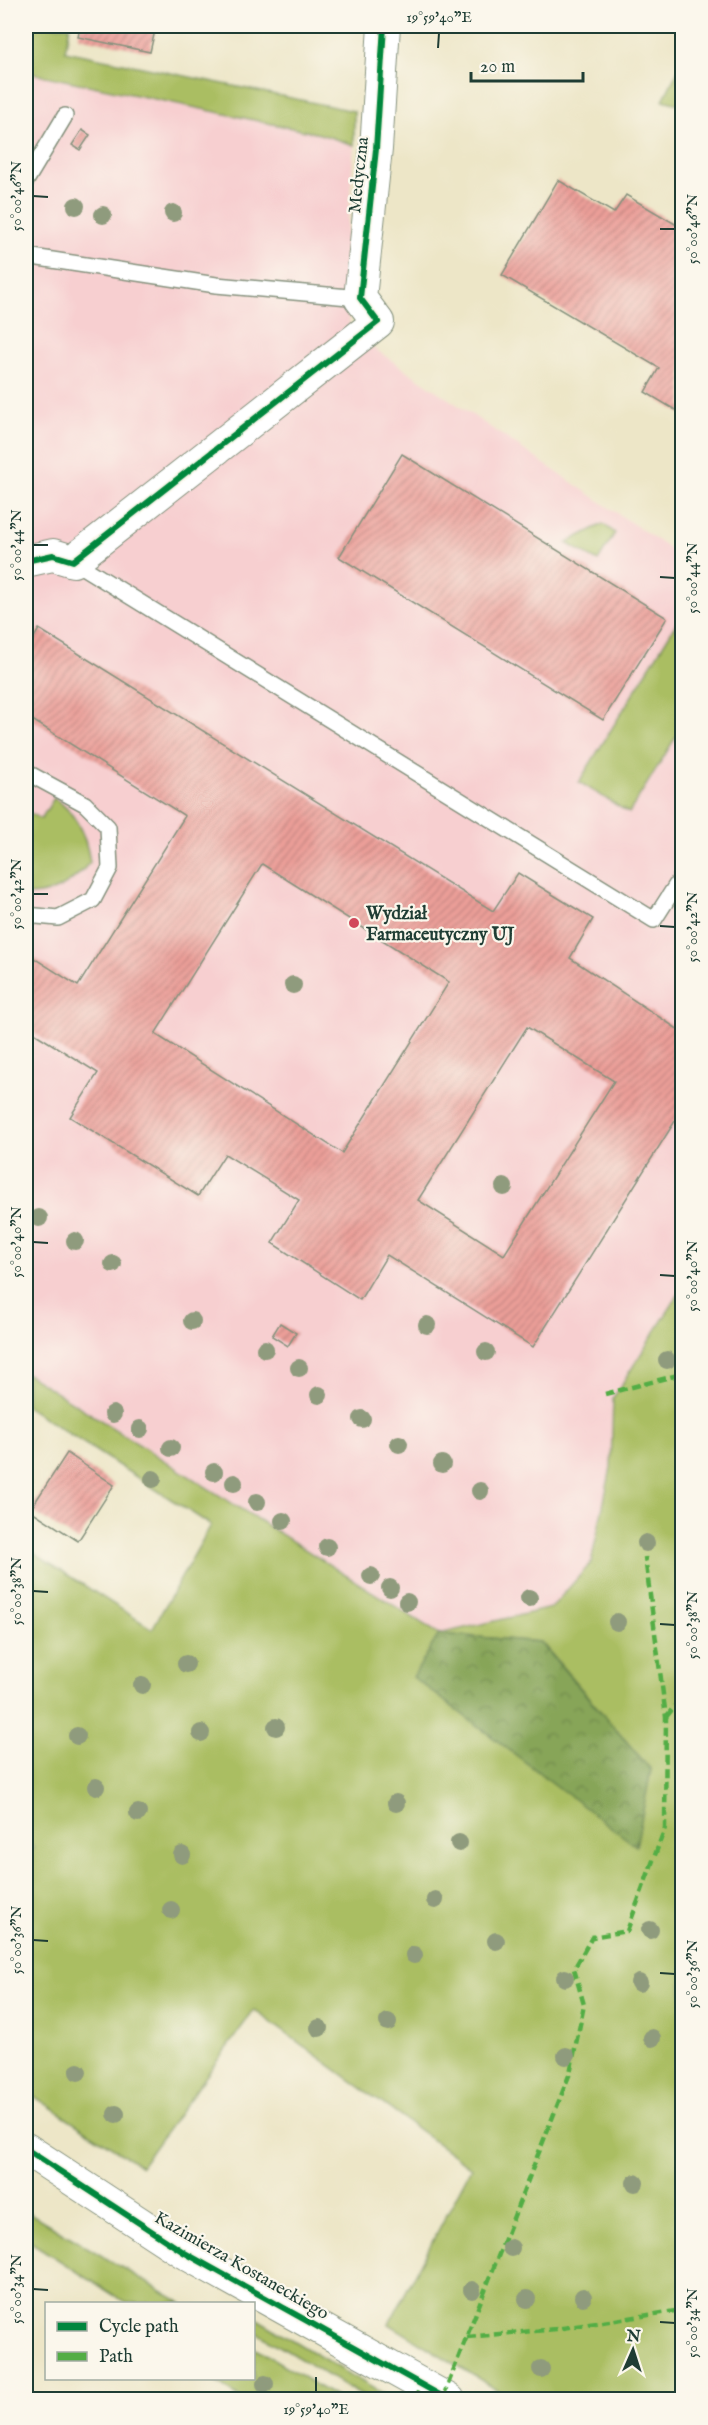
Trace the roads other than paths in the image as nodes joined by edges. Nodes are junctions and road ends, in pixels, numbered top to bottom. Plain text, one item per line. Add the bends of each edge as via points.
1 (384, 26) edge
2 (65, 116) dead end
3 (26, 181) edge
4 (26, 256) edge
5 (369, 310) junction
6 (26, 561) edge
7 (73, 561) junction
8 (26, 772) edge
9 (682, 876) edge
10 (26, 915) edge
11 (26, 2149) edge
12 (449, 2400) edge

1 - 5 street, Medyczna
2 - 3 lane
4 - 5 lane
5 - 7 street
6 - 7 street via 53,555
7 - 9 lane via 654,920
8 - 10 lane via 85,804 108,828 110,868 93,900 57,918
11 - 12 street, Kazimierza Kostaneckiego via 185,2253

